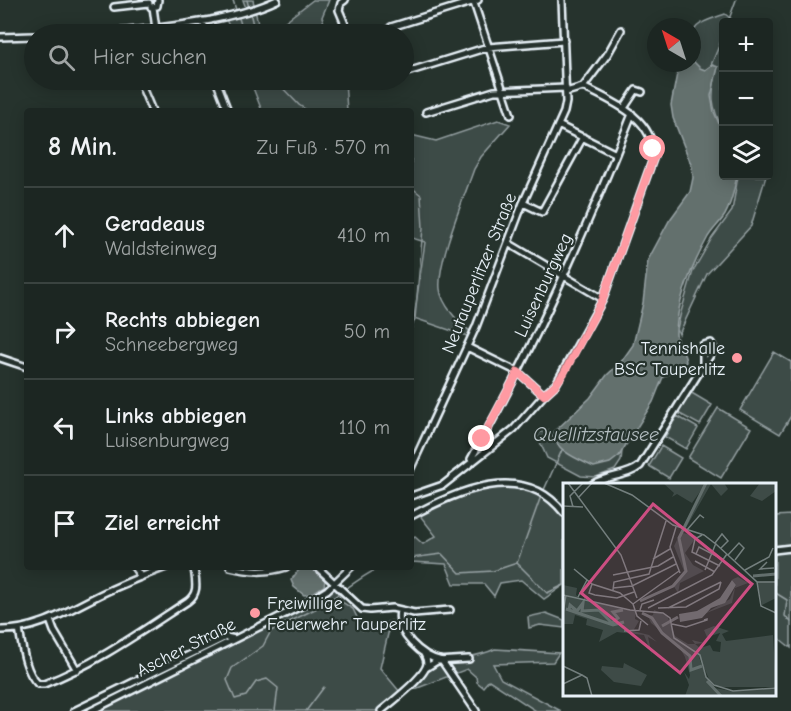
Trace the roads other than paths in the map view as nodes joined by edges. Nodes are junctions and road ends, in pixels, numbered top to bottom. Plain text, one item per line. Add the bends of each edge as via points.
1 (166, 0) edge
2 (277, 0) edge
3 (345, 0) edge
4 (562, 0) edge
5 (475, 1) edge
6 (267, 2) edge
7 (154, 3) edge
8 (114, 7) dead end
9 (203, 21) junction
10 (156, 24) edge
11 (186, 24) edge
12 (204, 24) edge
13 (345, 24) edge
14 (401, 24) edge
15 (621, 30) dead end
16 (24, 36) edge
17 (0, 37) edge
18 (564, 41) junction
19 (488, 46) junction
20 (414, 68) edge
21 (583, 87) junction
22 (143, 90) edge
23 (220, 90) edge
24 (566, 90) junction
25 (502, 91) junction
26 (642, 92) dead end
27 (151, 108) edge
28 (227, 108) edge
29 (624, 108) junction
30 (426, 112) dead end
31 (632, 114) junction
32 (511, 115) dead end
33 (558, 125) junction
34 (583, 137) junction
35 (616, 154) junction
36 (523, 203) junction
37 (508, 243) junction
38 (564, 277) junction
39 (603, 299) junction
40 (467, 347) junction
41 (0, 358) edge
42 (703, 365) dead end
43 (24, 366) edge
44 (518, 372) junction
45 (544, 395) junction
46 (414, 462) edge
47 (468, 463) junction
48 (595, 483) edge
49 (414, 495) edge
50 (563, 509) edge
51 (414, 515) edge
52 (791, 548) edge
53 (776, 550) edge
54 (136, 570) edge
55 (158, 570) edge
56 (194, 570) edge
57 (247, 570) edge
58 (276, 570) edge
59 (320, 570) edge
60 (348, 570) edge
61 (141, 577) junction
62 (335, 583) junction
63 (450, 610) dead end
64 (400, 611) junction
65 (50, 620) junction
66 (19, 628) junction
67 (0, 630) edge
68 (235, 639) junction
69 (423, 653) junction
70 (469, 659) dead end
71 (442, 661) junction
72 (425, 669) junction
73 (77, 670) junction
74 (74, 711) edge
75 (91, 711) edge
76 (381, 711) edge
77 (476, 711) edge

1 - 7 street
2 - 6 street
3 - 13 street via 339,10
4 - 18 street, Neutauperlitzer Straße
5 - 14 street
5 - 19 street
6 - 9 street via 242,13
7 - 8 street
7 - 10 street
9 - 11 street
9 - 12 street
15 - 21 street
16 - 17 street
18 - 19 street
18 - 24 street, Neutauperlitzer Straße
19 - 20 street
19 - 25 street
21 - 24 street
21 - 29 street
22 - 27 street
23 - 28 street
24 - 25 street
24 - 33 street, Neutauperlitzer Straße
25 - 30 street
25 - 32 street
26 - 29 street via 636,90
29 - 31 street
31 - 35 street, Luisenburgweg
31 - 39 street via 648,133 654,156
33 - 34 street
33 - 36 street, Neutauperlitzer Straße
34 - 35 street
34 - 36 street via 542,212
35 - 38 street, Luisenburgweg
36 - 37 street, Neutauperlitzer Straße
37 - 38 street
37 - 40 street, Neutauperlitzer Straße
38 - 39 street
38 - 44 street, Luisenburgweg
39 - 45 street via 564,373
40 - 44 street
40 - 46 street, Neutauperlitzer Straße
41 - 43 street
42 - 48 street via 640,466
44 - 45 street
44 - 47 street, Luisenburgweg
45 - 47 street via 514,429
47 - 49 street via 443,485
50 - 51 street via 529,487 499,484 474,487
52 - 53 street
54 - 61 street
55 - 61 street
56 - 73 street via 193,597
57 - 58 street
59 - 62 street
60 - 62 street, Ascher Straße
61 - 65 street
62 - 64 street via 362,609
62 - 68 street, Ascher Straße via 303,605
63 - 64 street
64 - 69 street via 403,630
65 - 66 street
65 - 73 street
66 - 67 street
66 - 73 street via 22,649 38,684
68 - 74 street via 226,637
68 - 75 street, Ascher Straße
69 - 71 street
69 - 72 street
70 - 71 street
71 - 72 street
71 - 77 street
72 - 76 street

